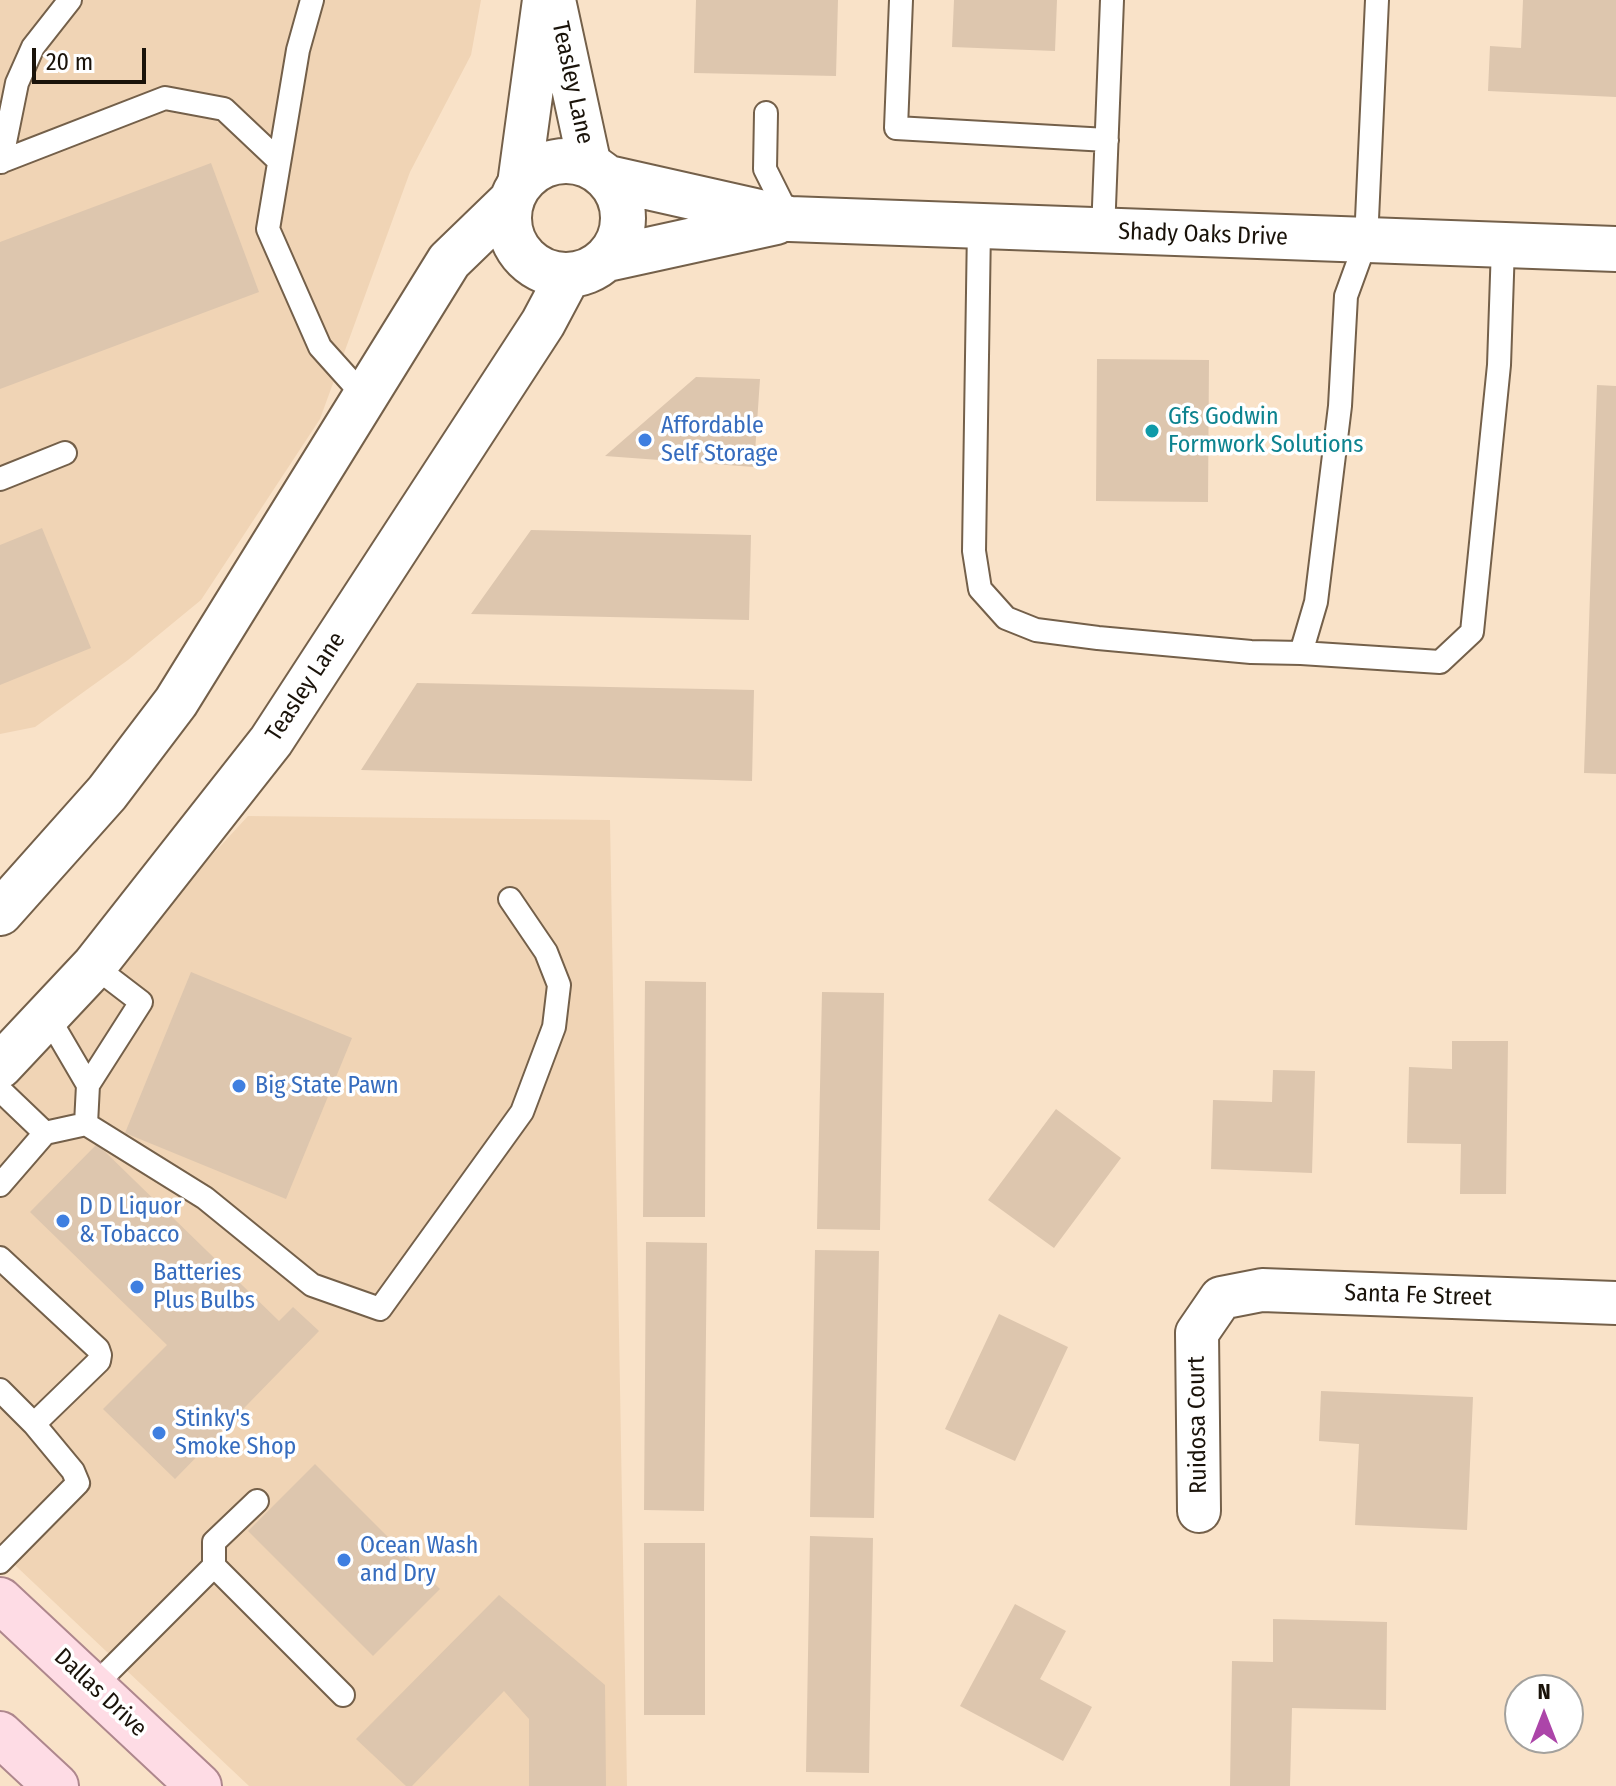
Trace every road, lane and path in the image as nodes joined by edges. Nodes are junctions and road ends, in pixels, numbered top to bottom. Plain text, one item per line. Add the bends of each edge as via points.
1 (70, 0) edge
2 (312, 0) edge
3 (544, 0) edge
4 (554, 0) edge
5 (901, 0) edge
6 (1112, 0) edge
7 (1377, 0) edge
8 (766, 113) dead end
9 (1107, 140) junction
10 (278, 160) junction
11 (0, 162) edge
12 (599, 172) junction
13 (515, 192) junction
14 (790, 219) junction
15 (979, 227) junction
16 (1103, 232) junction
17 (1366, 241) junction
18 (1503, 246) junction
19 (1616, 249) edge
20 (588, 267) junction
21 (364, 396) junction
22 (65, 453) dead end
23 (0, 479) edge
24 (1301, 653) junction
25 (510, 899) dead end
26 (0, 913) edge
27 (94, 966) junction
28 (47, 1015) junction
29 (6, 1050) edge
30 (88, 1085) junction
31 (0, 1090) edge
32 (86, 1124) junction
33 (45, 1133) junction
34 (0, 1185) edge
35 (0, 1258) edge
36 (1221, 1298) joint
37 (1616, 1303) edge
38 (0, 1390) edge
39 (34, 1424) junction
40 (257, 1501) dead end
41 (1199, 1511) dead end
42 (0, 1562) edge
43 (214, 1566) junction
44 (0, 1600) edge
45 (93, 1687) junction
46 (343, 1695) dead end
47 (0, 1734) edge
48 (56, 1786) edge
49 (199, 1786) edge

1 - 11 lane via 33,47 17,83
2 - 10 lane
3 - 13 street, Teasley Lane
4 - 12 street, Teasley Lane
5 - 9 lane via 896,128
6 - 9 lane
7 - 17 lane
8 - 14 lane via 765,169
9 - 16 lane
10 - 11 lane via 224,109 165,98
10 - 21 lane via 268,229 320,347
12 - 13 street via 568,160 549,163 533,171
12 - 14 street, Shady Oaks Drive
12 - 20 street via 620,197 624,219 620,240
13 - 20 street via 508,219 520,253 550,273
13 - 21 street via 449,261
14 - 15 street, Shady Oaks Drive
14 - 20 street, Shady Oaks Drive
15 - 16 street, Shady Oaks Drive
15 - 24 lane via 974,551 980,589 1006,618 1036,630
16 - 17 street, Shady Oaks Drive
17 - 18 street, Shady Oaks Drive
17 - 24 lane via 1346,296 1340,406 1316,602
18 - 19 street, Shady Oaks Drive
18 - 24 lane via 1499,365 1472,632 1440,662
20 - 27 street, Teasley Lane via 534,337 271,741
21 - 26 street via 176,702 107,793
22 - 23 lane
25 - 32 lane via 546,952 559,985 554,1027 522,1112 380,1309 312,1285 205,1198
27 - 28 street, Teasley Lane
27 - 30 lane via 141,1002
28 - 29 street, Teasley Lane
28 - 30 lane
30 - 32 lane
31 - 33 lane
32 - 33 lane
33 - 34 lane
35 - 39 lane via 100,1355
36 - 37 street, Santa Fe Street via 1262,1290
36 - 41 street, Ruidosa Court via 1197,1333
38 - 39 lane
39 - 42 lane via 78,1483
40 - 43 lane via 214,1542
43 - 45 lane
43 - 46 lane
44 - 45 main road, Dallas Drive
45 - 49 main road, Dallas Drive
47 - 48 main road

